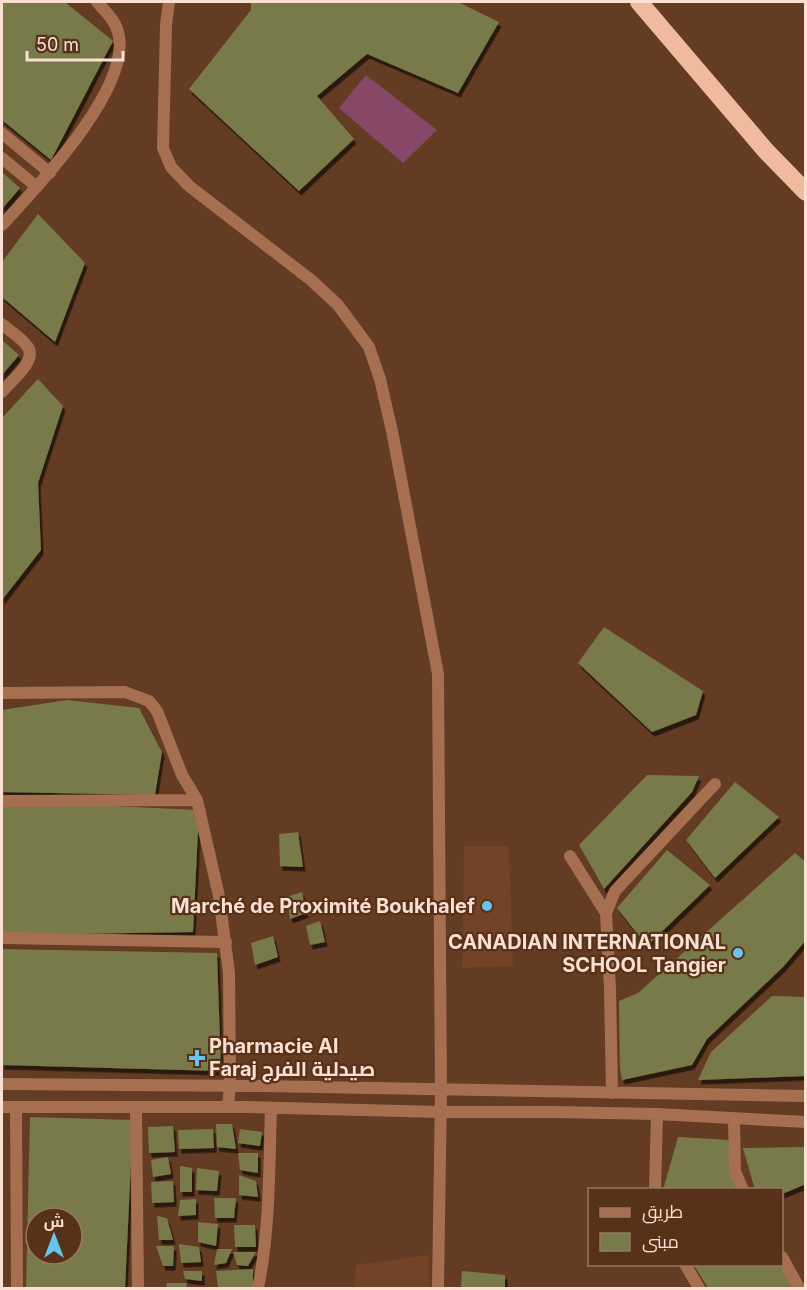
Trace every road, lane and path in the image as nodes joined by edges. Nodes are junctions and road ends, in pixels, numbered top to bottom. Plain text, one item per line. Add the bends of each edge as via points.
1 (97, 2) edge
2 (169, 2) edge
3 (639, 2) edge
4 (2, 133) edge
5 (2, 158) edge
6 (50, 173) junction
7 (37, 187) junction
8 (806, 192) edge
9 (2, 225) edge
10 (2, 324) edge
11 (2, 392) edge
12 (2, 693) edge
13 (715, 784) dead end
14 (197, 800) junction
15 (2, 801) edge
16 (570, 856) dead end
17 (606, 913) junction
18 (2, 938) edge
19 (226, 942) junction
20 (2, 1084) edge
21 (230, 1086) junction
22 (441, 1091) junction
23 (612, 1094) junction
24 (806, 1096) edge
25 (2, 1107) edge
26 (16, 1107) junction
27 (136, 1107) junction
28 (228, 1107) junction
29 (271, 1108) junction
30 (440, 1112) junction
31 (657, 1114) junction
32 (734, 1120) junction
33 (806, 1122) edge
34 (655, 1188) edge
35 (743, 1188) edge
36 (783, 1259) edge
37 (686, 1266) edge
38 (17, 1288) edge
39 (138, 1288) edge
40 (258, 1288) edge
41 (438, 1288) edge
42 (699, 1288) edge
43 (799, 1288) edge

1 - 6 street via 119,33 115,71 85,126
2 - 22 street via 163,148 171,167 189,186 338,305 369,347 380,380 438,674
3 - 8 highway
4 - 6 street
5 - 7 street
6 - 7 street
7 - 9 street
10 - 11 street via 30,351 27,364
12 - 14 street via 125,692 149,701
13 - 17 street via 615,891
14 - 15 street
14 - 19 street
16 - 17 street
17 - 23 street
18 - 19 street
19 - 21 street
20 - 21 street
21 - 22 street
21 - 28 street
22 - 23 street
22 - 30 street
23 - 24 street
25 - 26 street
26 - 27 street
26 - 38 street
27 - 28 street
27 - 39 street
28 - 29 street
29 - 30 street
29 - 40 street via 266,1248
30 - 31 street
30 - 41 street
31 - 32 street
31 - 34 street
32 - 33 street
32 - 35 street via 735,1171
36 - 43 street
37 - 42 street

